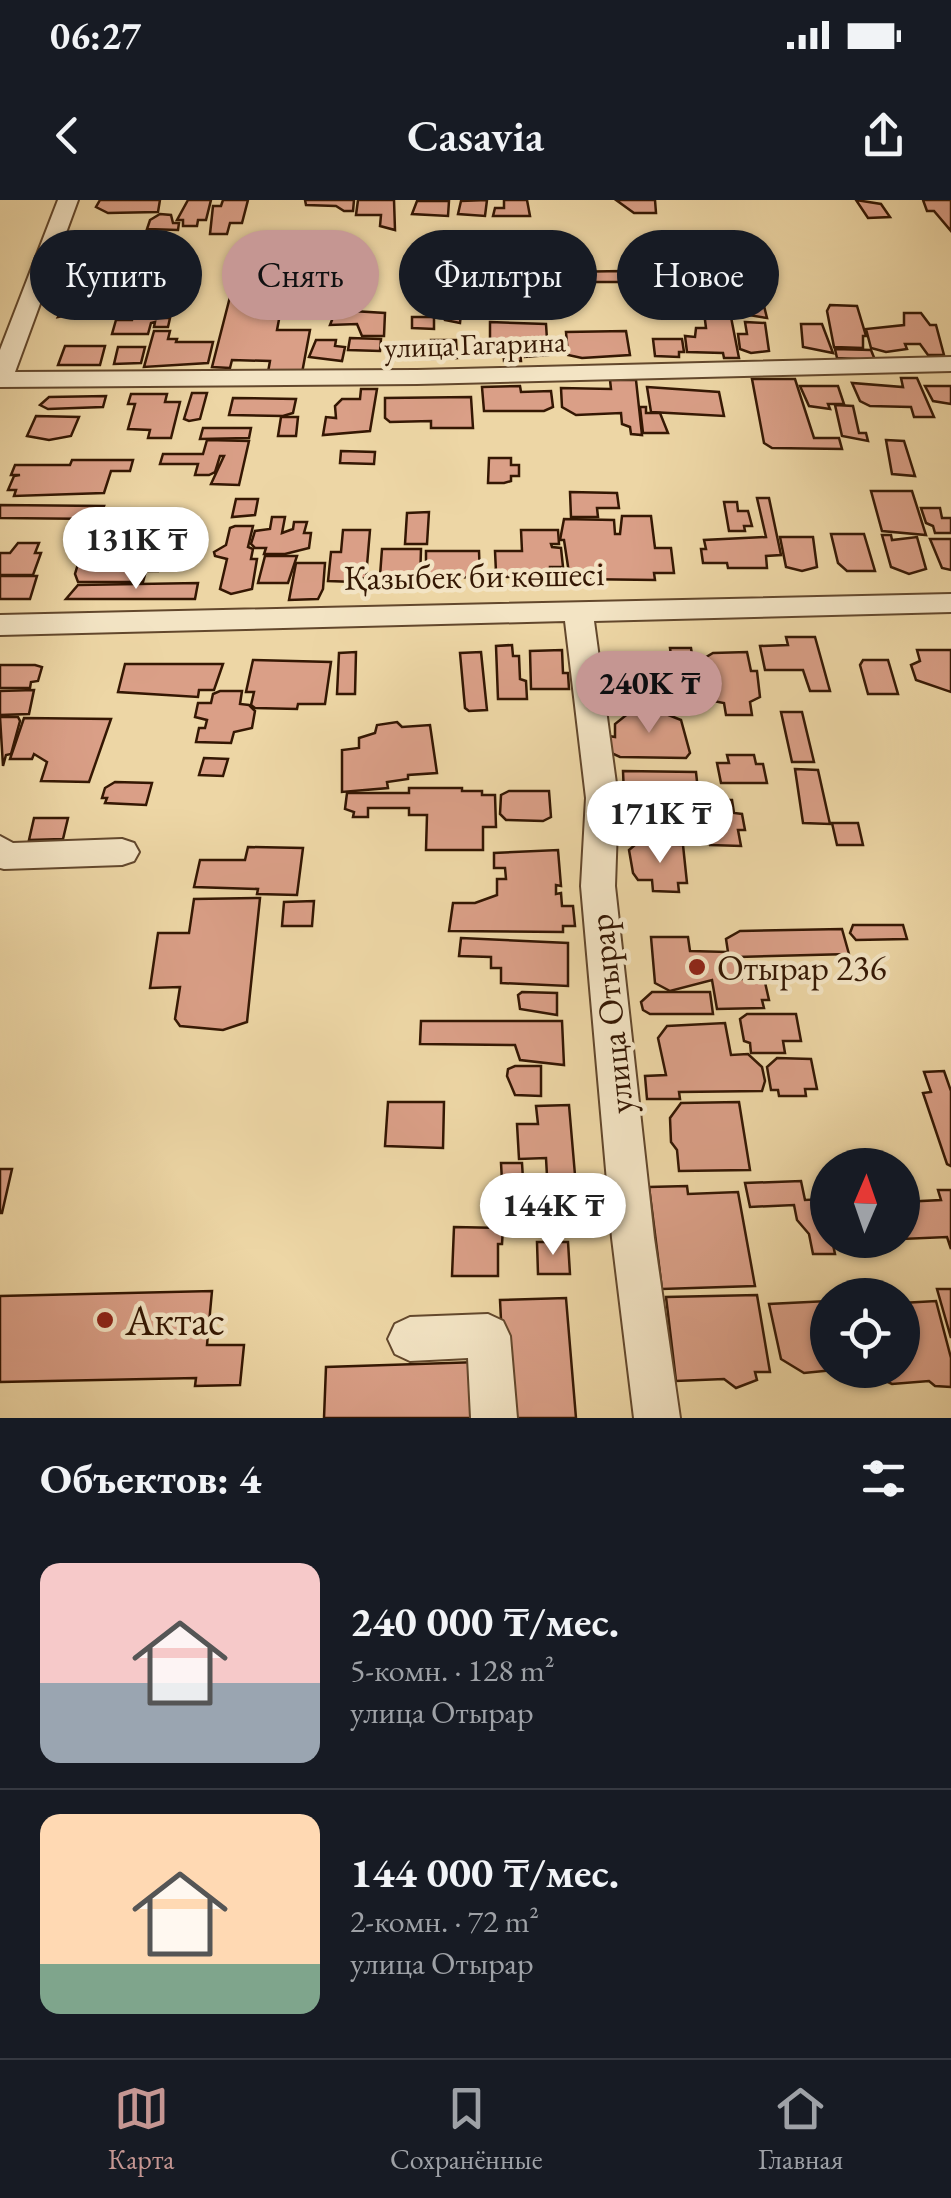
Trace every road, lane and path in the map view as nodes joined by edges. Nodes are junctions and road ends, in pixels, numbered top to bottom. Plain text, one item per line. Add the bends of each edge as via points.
1 (68, 200) edge
2 (951, 364) edge
3 (2, 372) edge
4 (951, 603) edge
5 (578, 610) junction
6 (0, 625) edge
7 (0, 849) edge
8 (122, 852) dead end
9 (410, 1338) dead end
10 (494, 1418) edge
11 (657, 1418) edge

1 - 3 street
2 - 3 street, улица Гагарина via 416,377
4 - 5 street, Қазыбек би көшесі
5 - 6 street, Қазыбек би көшесі
5 - 11 street, улица Отырар via 602,800 602,925
7 - 8 street via 4,856
9 - 10 street via 488,1336

